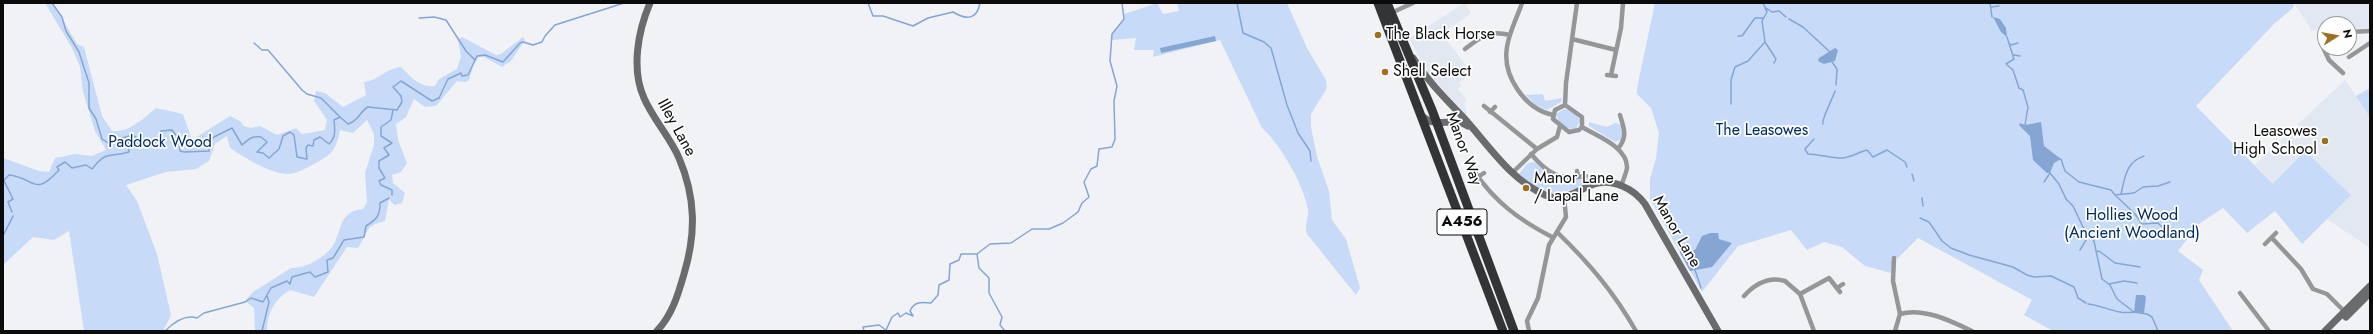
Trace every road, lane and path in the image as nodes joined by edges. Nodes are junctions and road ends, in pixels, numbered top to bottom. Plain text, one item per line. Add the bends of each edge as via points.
1 (650, 3) edge
2 (1378, 3) edge
3 (1387, 3) edge
4 (1413, 3) edge
5 (1522, 3) edge
6 (1577, 3) edge
7 (1623, 3) edge
8 (1391, 13) junction
9 (2370, 31) edge
10 (2357, 32) edge
11 (1510, 35) junction
12 (1572, 39) junction
13 (1405, 44) junction
14 (2370, 44) edge
15 (1465, 49) dead end
16 (1616, 50) junction
17 (2327, 56) edge
18 (2349, 57) dead end
19 (2343, 73) dead end
20 (1611, 75) dead end
21 (1566, 105) junction
22 (1484, 106) dead end
23 (1495, 107) dead end
24 (1458, 112) junction
25 (1490, 112) junction
26 (1553, 115) junction
27 (1620, 115) dead end
28 (1423, 118) junction
29 (1457, 121) junction
30 (1438, 124) junction
31 (1560, 126) junction
32 (1582, 127) junction
33 (1522, 128) dead end
34 (1472, 129) junction
35 (1518, 133) junction
36 (1444, 141) junction
37 (1618, 148) junction
38 (1537, 149) junction
39 (1532, 154) junction
40 (1474, 171) dead end
41 (1577, 171) dead end
42 (1484, 173) dead end
43 (1512, 173) junction
44 (1586, 176) dead end
45 (1478, 177) junction
46 (1578, 177) junction
47 (1621, 186) junction
48 (1564, 197) junction
49 (1557, 232) junction
50 (2276, 233) dead end
51 (1552, 237) junction
52 (2272, 238) junction
53 (2265, 244) dead end
54 (1894, 258) dead end
55 (1825, 274) dead end
56 (1829, 278) junction
57 (1843, 284) dead end
58 (2370, 286) edge
59 (2240, 293) dead end
60 (2370, 293) edge
61 (1800, 294) junction
62 (1744, 296) dead end
63 (2345, 312) junction
64 (1900, 314) junction
65 (1529, 330) edge
66 (657, 331) edge
67 (1503, 331) edge
68 (1514, 331) edge
69 (1636, 331) edge
70 (1718, 331) edge
71 (1814, 331) edge
72 (1895, 331) edge
73 (1972, 331) edge
74 (2269, 331) edge
75 (2325, 331) edge
76 (2331, 331) edge

1 - 66 main road, Illey Lane via 641,34 636,74 644,98 679,158 693,212 694,234 675,305
2 - 28 highway, Manor Way / A456
3 - 8 highway, Manor Way / A456
4 - 8 street
5 - 11 street
6 - 12 street
7 - 16 street
8 - 13 highway, Manor Way / A456
9 - 10 street
11 - 15 street via 1498,32 1485,34
11 - 26 street via 1506,55 1514,83 1527,102 1536,109
12 - 16 street
12 - 21 street
13 - 24 main road, Manor Lane via 1425,75
13 - 30 highway, Manor Way / A456
14 - 18 street
16 - 20 street
17 - 19 street
21 - 26 street via 1558,107
21 - 32 street via 1579,114 1583,121
22 - 25 street
23 - 25 street
24 - 29 main road
24 - 34 main road, Manor Lane
25 - 35 street
26 - 31 street via 1553,120
27 - 37 street via 1626,134
28 - 30 main road
28 - 67 highway, Manor Way / A456
29 - 30 main road
29 - 34 main road, Manor Lane
29 - 36 main road via 1445,129
30 - 36 highway, Manor Way / A456
31 - 32 street via 1573,132
31 - 38 street via 1556,137
32 - 37 street
33 - 35 street
34 - 43 main road, Manor Lane
35 - 38 street
36 - 68 highway, Manor Way / A456
37 - 47 street via 1627,165
38 - 39 street
39 - 43 street
39 - 46 street via 1548,171 1557,176
40 - 45 street
41 - 46 street
42 - 45 street
43 - 48 main road, Manor Lane via 1546,195
44 - 46 street
45 - 51 street via 1502,206
47 - 48 main road, Manor Lane via 1611,183 1597,184 1572,196
47 - 70 main road, Manor Lane via 1641,198
48 - 49 street via 1566,217
49 - 51 street
49 - 69 street via 1608,286
50 - 52 street
51 - 65 street via 1538,298 1527,321
52 - 53 street
52 - 63 street via 2301,269 2313,289 2327,294
54 - 64 street via 1893,281
55 - 56 street
56 - 57 street via 1838,290
56 - 61 street
58 - 63 main road
59 - 74 street
60 - 76 main road
61 - 62 street via 1785,281 1771,279 1757,284
61 - 71 street
63 - 75 main road
64 - 72 street
64 - 73 street via 1918,313 1939,317

